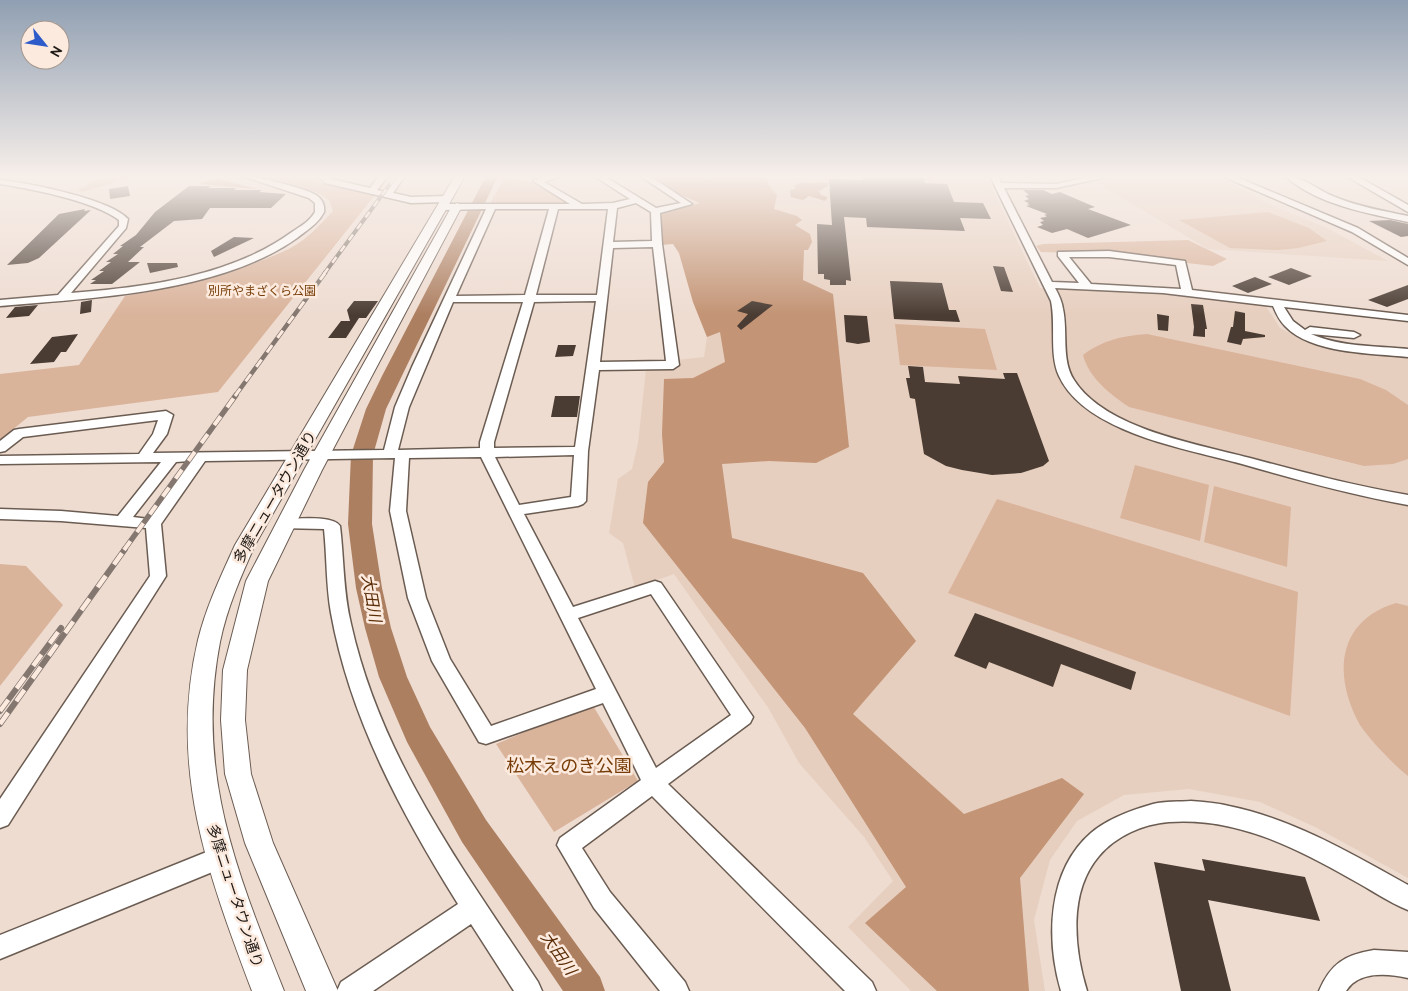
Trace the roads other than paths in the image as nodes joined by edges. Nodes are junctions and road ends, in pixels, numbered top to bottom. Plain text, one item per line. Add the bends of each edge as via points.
1 (124, 222) edge
2 (311, 222) edge
3 (444, 222) edge
4 (444, 222) edge
5 (482, 222) edge
6 (550, 222) edge
7 (611, 222) edge
8 (655, 222) edge
9 (1017, 222) edge
10 (1336, 222) edge
11 (656, 244) junction
12 (608, 245) junction
13 (1408, 262) edge
14 (1048, 285) junction
15 (1087, 286) junction
16 (1186, 293) junction
17 (62, 297) junction
18 (529, 298) junction
19 (602, 298) junction
20 (450, 299) junction
21 (0, 303) edge
22 (1277, 303) junction
23 (1408, 318) edge
24 (1293, 328) junction
25 (1354, 335) dead end
26 (1408, 353) edge
27 (593, 366) junction
28 (0, 448) edge
29 (581, 451) junction
30 (487, 453) junction
31 (391, 454) junction
32 (309, 456) junction
33 (143, 458) junction
34 (171, 458) junction
35 (200, 458) junction
36 (0, 460) edge
37 (1408, 500) edge
38 (514, 511) junction
39 (0, 514) edge
40 (121, 522) junction
41 (153, 524) junction
42 (284, 524) junction
43 (568, 615) junction
44 (608, 693) junction
45 (652, 783) junction
46 (0, 818) edge
47 (220, 858) junction
48 (1408, 898) edge
49 (475, 906) junction
50 (0, 947) edge
51 (1408, 965) edge
52 (268, 991) edge
53 (322, 991) edge
54 (350, 991) edge
55 (529, 991) edge
56 (676, 991) edge
57 (864, 991) edge
58 (1074, 991) edge
59 (1332, 991) edge

1 - 17 street
2 - 17 street via 284,243 226,267 153,286
3 - 32 main road, 多摩ニュータウン通り
4 - 32 main road, 多摩ニュータウン通り
5 - 20 street
6 - 18 street
7 - 12 street
8 - 11 street
9 - 14 street
10 - 13 street
11 - 12 street
11 - 27 street via 673,365
12 - 19 street
14 - 15 street
14 - 37 street via 1059,311 1065,376 1075,390 1108,416 1169,441 1353,489
15 - 16 street
15 - 16 street via 1061,254 1109,254 1181,263
16 - 22 street
17 - 21 street
18 - 19 street
18 - 20 street
18 - 30 street via 487,442
19 - 27 street
20 - 31 street via 402,407
22 - 23 street
22 - 24 street
24 - 25 street
24 - 26 street via 1334,344
27 - 29 street
28 - 33 street via 19,432 163,414 166,418 160,434
29 - 30 street
29 - 38 street via 578,501
30 - 31 street
30 - 38 street
31 - 32 street
31 - 44 street via 398,511 417,598 441,661 486,736
32 - 35 street
32 - 42 main road, 多摩ニュータウン通り
32 - 47 main road, 多摩ニュータウン通り via 245,545 218,609 209,641 200,703 200,764 203,793
33 - 34 street
33 - 36 street
34 - 35 street
34 - 40 street
35 - 41 street
38 - 43 street
39 - 40 street
40 - 41 street
41 - 46 street via 158,576
42 - 49 street via 332,526 340,619 364,700 393,768 429,834
42 - 53 main road, 多摩ニュータウン通り via 257,581 244,624 233,695 235,753 238,774 259,843
43 - 44 street
43 - 45 street via 655,587 743,717
44 - 45 street
45 - 56 street via 568,845 602,900
45 - 57 street
47 - 50 street
47 - 52 main road, 多摩ニュータウン通り
48 - 58 street via 1298,840 1246,820 1216,813 1180,811 1154,814 1128,822 1099,840 1078,866 1064,917 1064,941
49 - 54 street
49 - 55 street
51 - 59 street via 1366,963 1342,974

